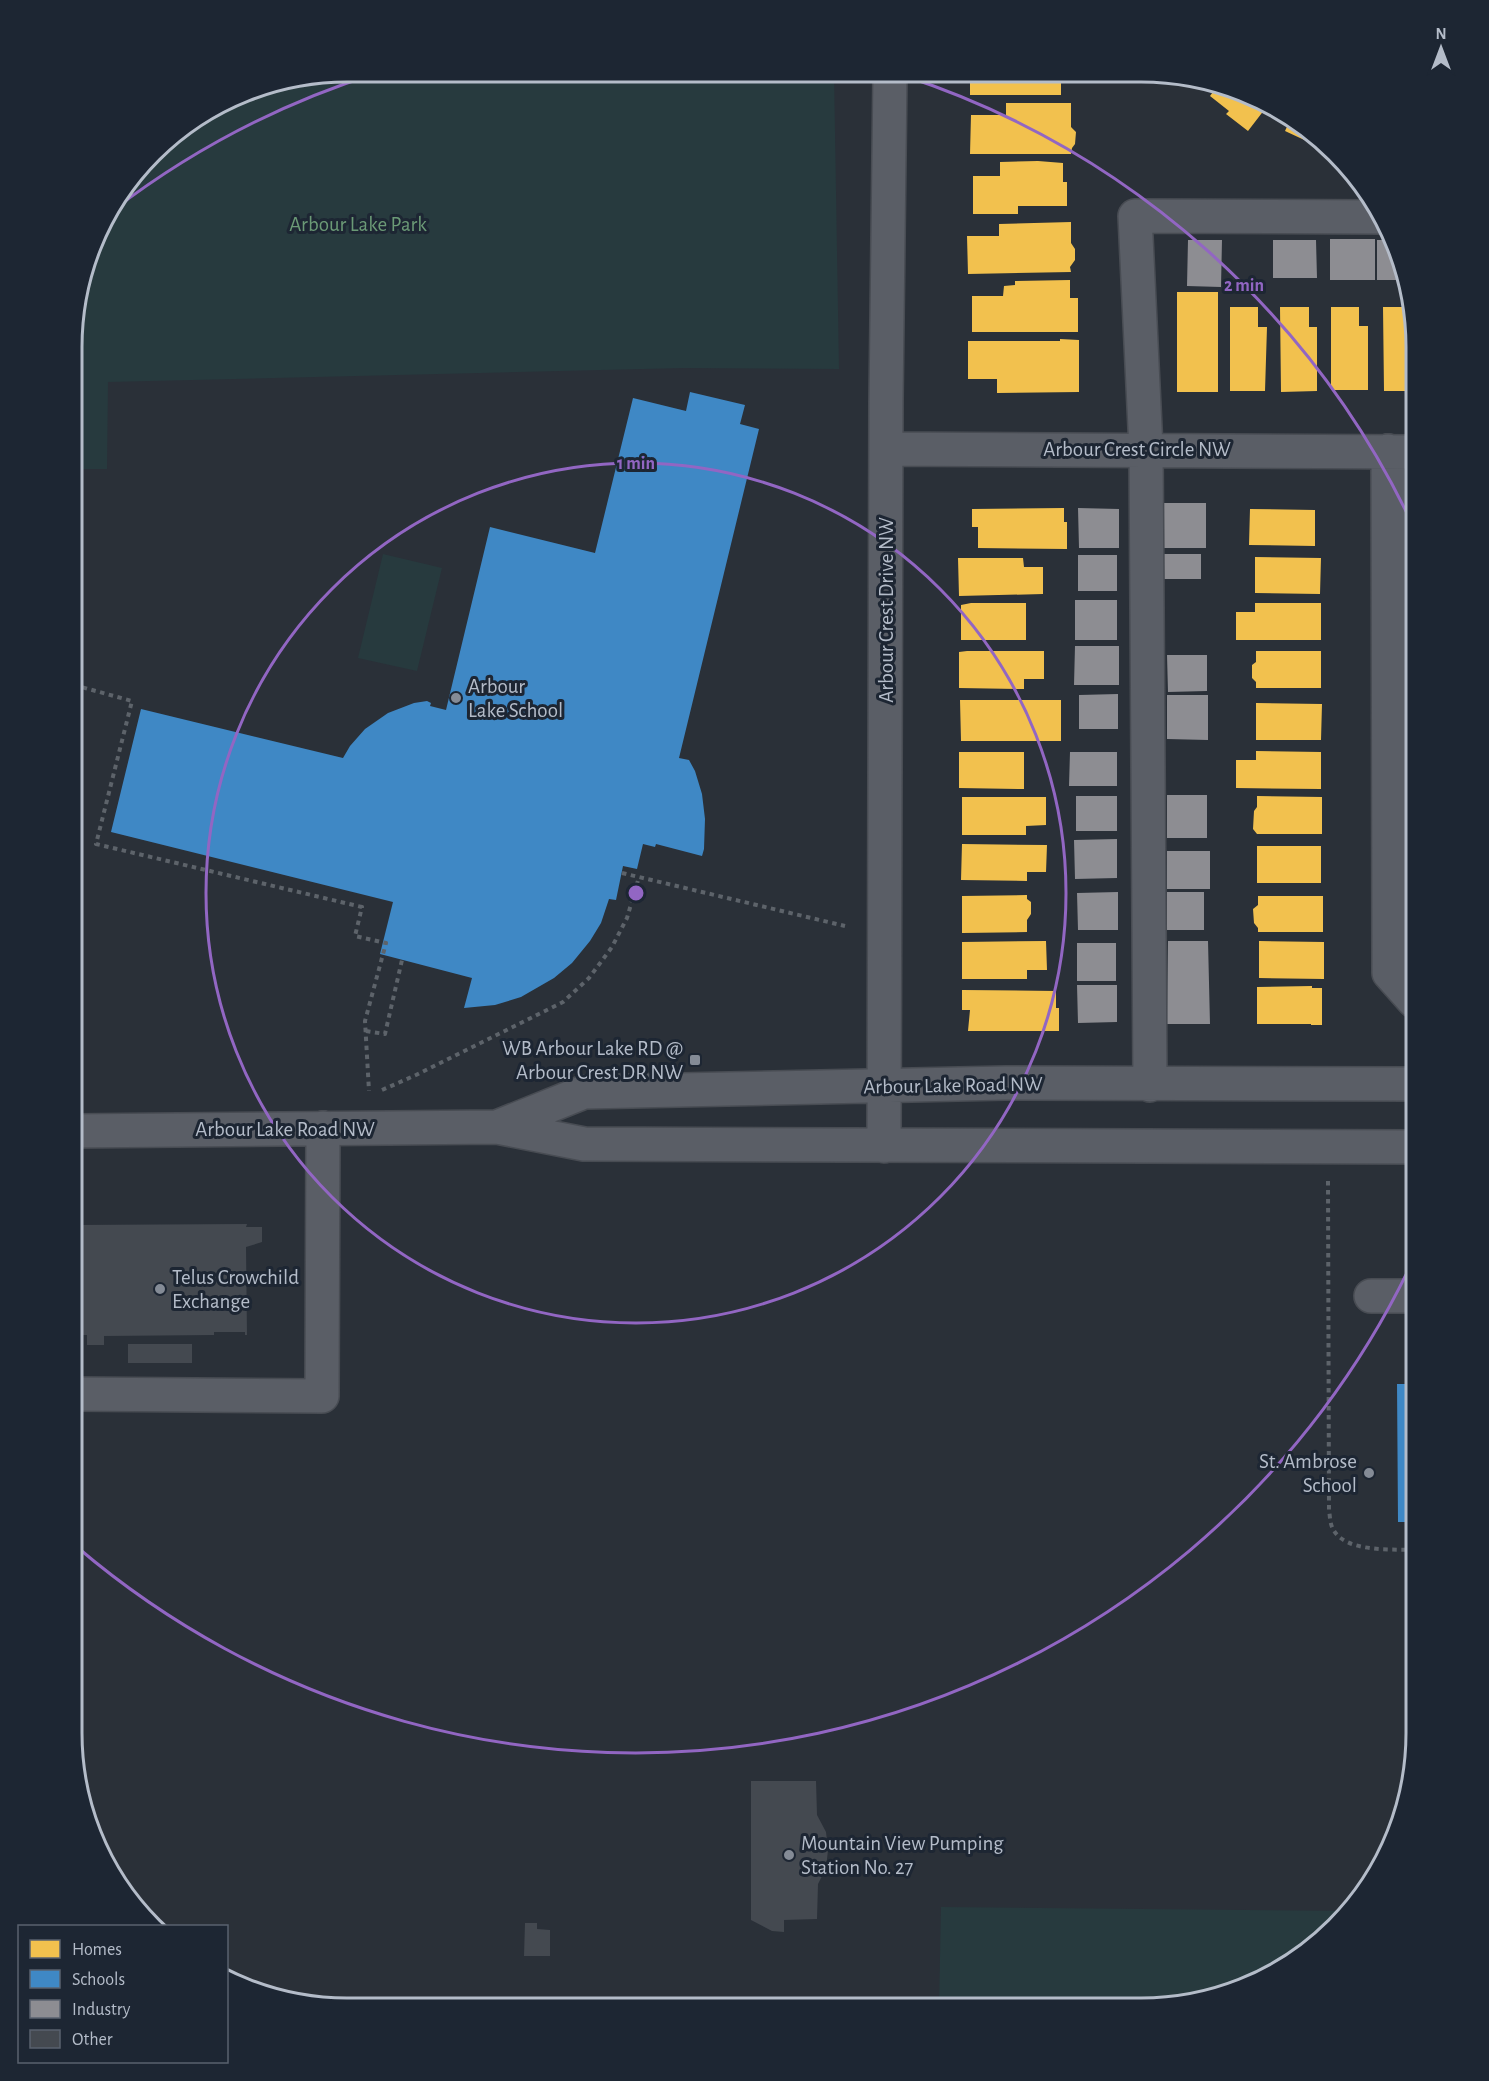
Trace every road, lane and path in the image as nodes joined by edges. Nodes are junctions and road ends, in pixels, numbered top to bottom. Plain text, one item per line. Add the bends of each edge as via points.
1 (890, 82) edge
2 (1372, 217) edge
3 (886, 449) junction
4 (1146, 449) junction
5 (1402, 452) edge
6 (82, 686) edge
7 (622, 873) dead end
8 (639, 877) junction
9 (845, 926) dead end
10 (402, 960) dead end
11 (1406, 992) edge
12 (366, 1031) junction
13 (1406, 1084) edge
14 (1150, 1085) junction
15 (884, 1086) junction
16 (382, 1090) dead end
17 (369, 1091) dead end
18 (497, 1127) junction
19 (322, 1128) junction
20 (82, 1131) edge
21 (884, 1146) junction
22 (1406, 1147) edge
23 (1328, 1180) dead end
24 (1371, 1296) dead end
25 (1406, 1296) edge
26 (82, 1394) edge
27 (1406, 1550) edge

1 - 3 street, Arbour Crest Drive NW
2 - 4 street via 1136,216
3 - 4 street, Arbour Crest Circle NW
3 - 15 street, Arbour Crest Drive NW
4 - 5 street, Arbour Crest Circle NW
4 - 14 street
5 - 11 street, Arbour Crest Circle NW via 1389,973
6 - 12 path via 132,701 96,844 362,907 354,936 387,943 365,1021
7 - 8 path
8 - 9 path
8 - 16 path via 627,918 612,946 589,978 563,1002
10 - 12 path via 385,1034
12 - 17 path
13 - 14 street, Arbour Lake Road NW
14 - 15 street, Arbour Lake Road NW
15 - 18 street, Arbour Lake Road NW via 584,1092
15 - 21 street, Arbour Crest Drive NW
18 - 19 street, Arbour Lake Road NW
18 - 21 street, Arbour Lake Road NW via 584,1144
19 - 20 street, Arbour Lake Road NW
19 - 26 street via 322,1396
21 - 22 street, Arbour Lake Road NW
23 - 27 path via 1329,1510 1333,1529 1346,1543
24 - 25 street

